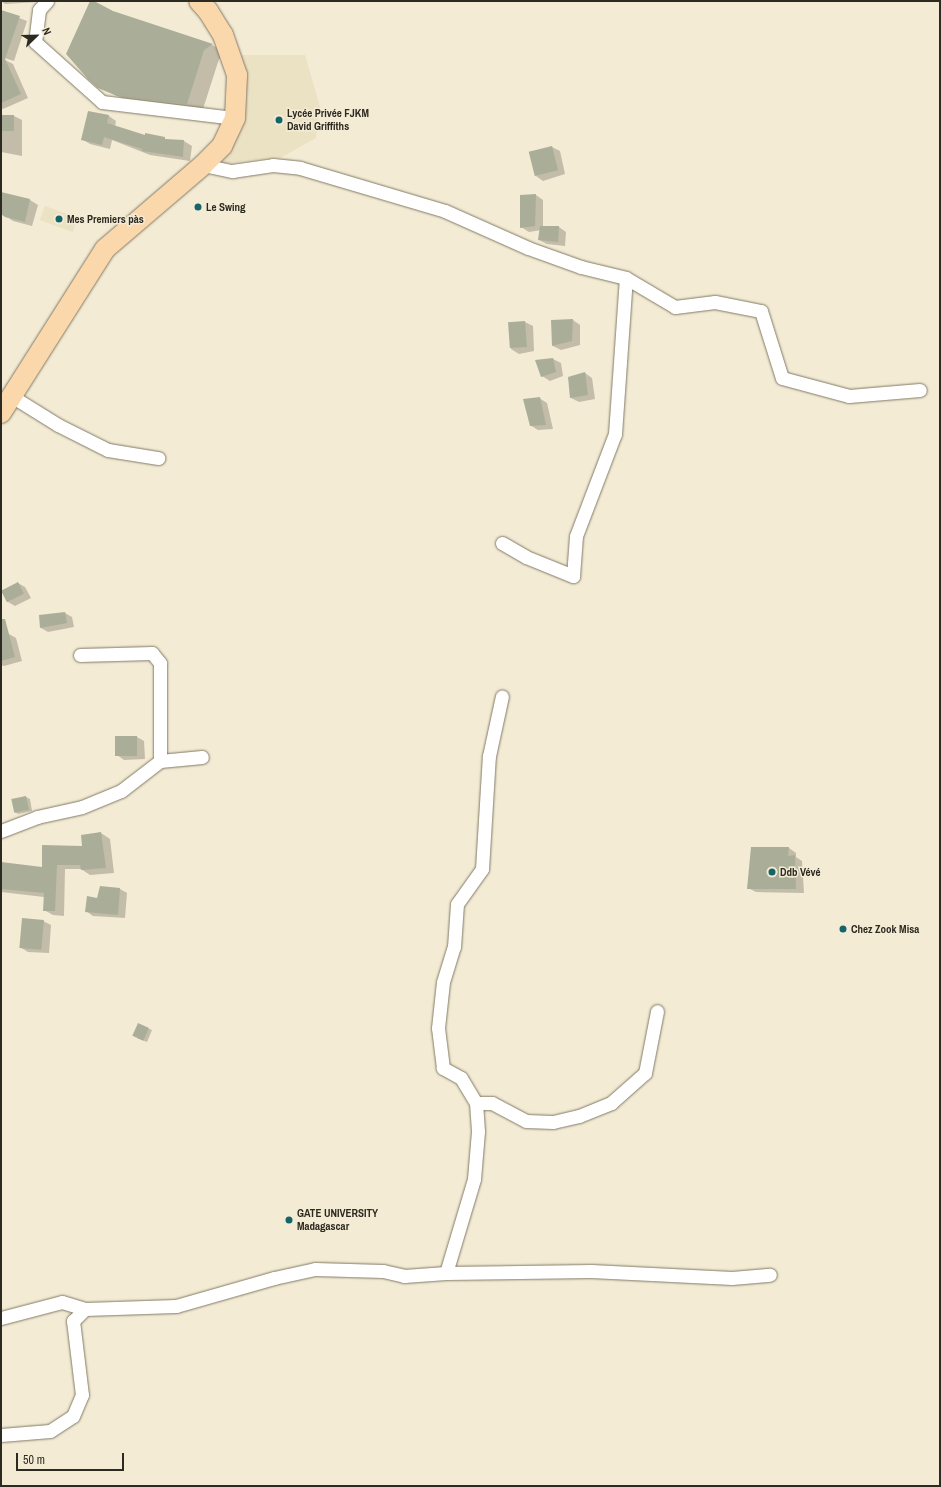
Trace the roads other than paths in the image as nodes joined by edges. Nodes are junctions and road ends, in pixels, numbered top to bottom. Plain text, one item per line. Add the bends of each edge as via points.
1 (47, 1) edge
2 (200, 1) edge
3 (235, 118) junction
4 (203, 165) junction
5 (626, 278) junction
6 (920, 390) dead end
7 (13, 397) junction
8 (1, 413) edge
9 (158, 458) dead end
10 (502, 543) dead end
11 (80, 655) dead end
12 (502, 696) dead end
13 (202, 757) dead end
14 (160, 761) junction
15 (1, 831) edge
16 (657, 1011) dead end
17 (476, 1103) junction
18 (446, 1273) junction
19 (770, 1275) dead end
20 (85, 1309) junction
21 (1, 1318) edge
22 (1, 1435) edge

1 - 3 street via 39,10 35,42 102,102
2 - 3 main road via 223,35 237,75
3 - 4 main road via 222,146
4 - 5 street via 232,171 273,166 300,168 446,211 528,248
4 - 7 main road via 105,249
5 - 6 street via 675,307 715,302 761,311 782,378 849,396
5 - 10 street via 615,434 576,536 573,576 526,557
7 - 8 main road
7 - 9 street via 58,425 108,450
11 - 14 street via 152,653 160,663
12 - 17 street via 488,756 482,869 457,904 454,947 443,982 438,1028 443,1068 461,1078
13 - 14 street
14 - 15 street via 121,791
16 - 17 street via 645,1073 611,1103 579,1116 553,1122 526,1121 492,1103
17 - 18 street via 478,1131 474,1180
18 - 19 street via 591,1271 732,1278
18 - 20 street via 404,1276 383,1271 315,1269 176,1306
20 - 21 street via 62,1302
20 - 22 street via 73,1321 82,1395 73,1416 50,1431

